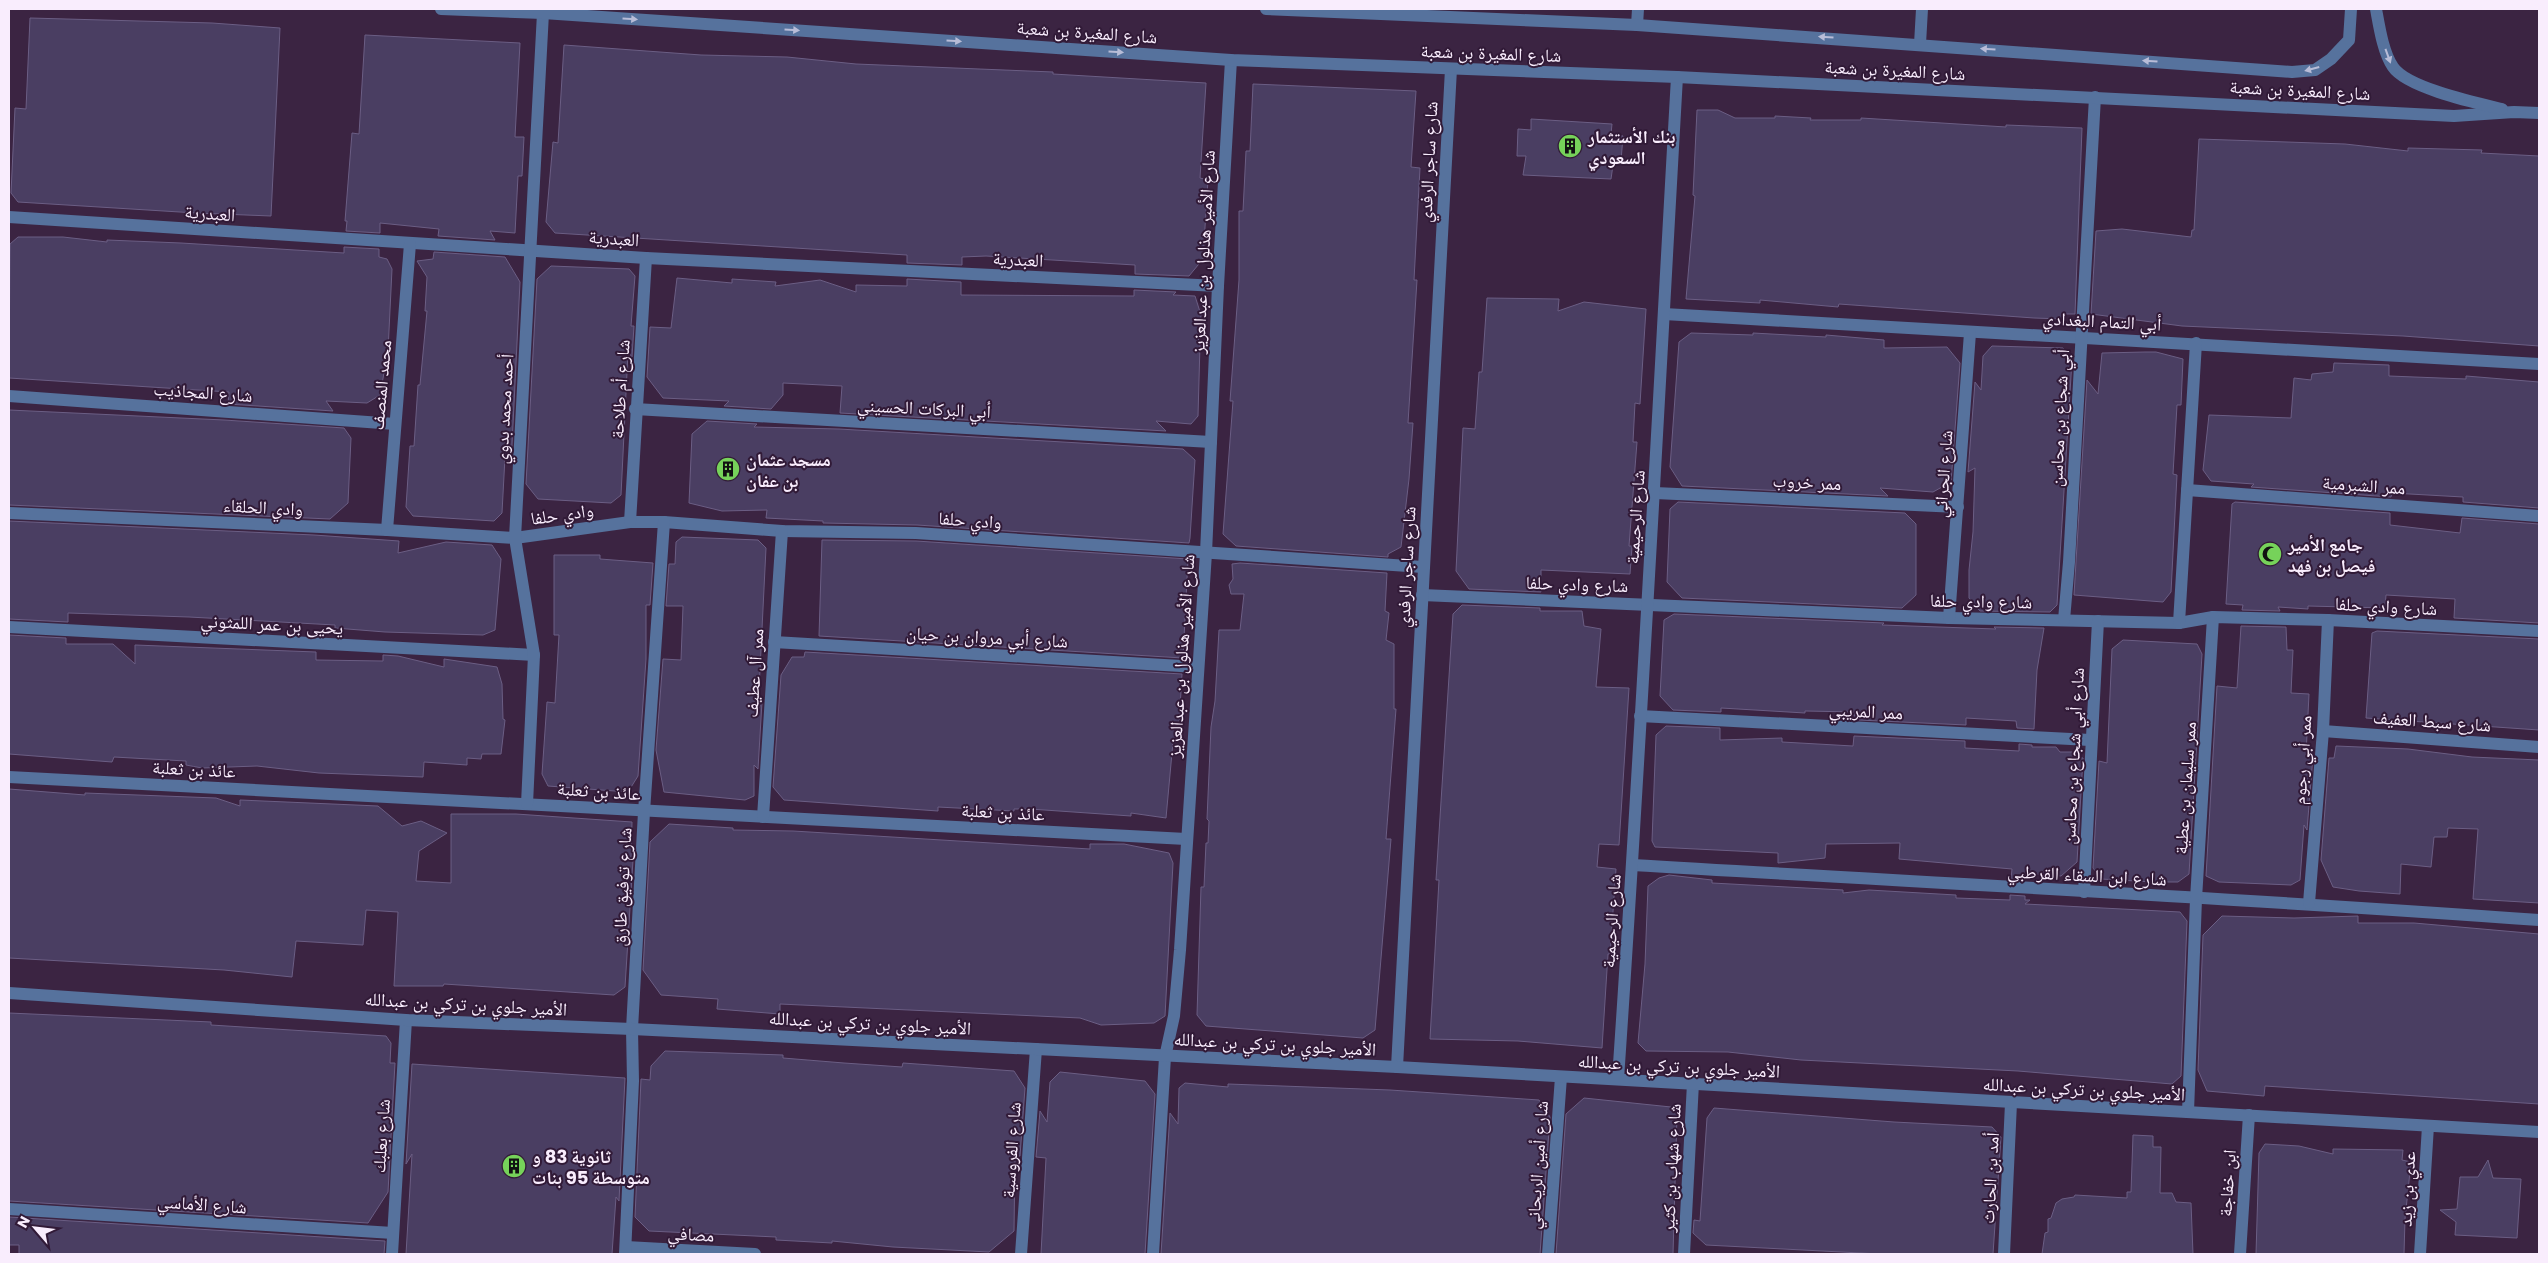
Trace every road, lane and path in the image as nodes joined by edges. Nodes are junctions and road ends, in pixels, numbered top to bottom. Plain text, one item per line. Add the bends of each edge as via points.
1 (442, 9) edge
2 (1266, 9) edge
3 (1638, 9) edge
4 (1922, 9) edge
5 (2351, 9) edge
6 (2376, 9) edge
7 (543, 13) junction
8 (1638, 25) junction
9 (1920, 44) junction
10 (1231, 60) junction
11 (1451, 69) junction
12 (1677, 77) junction
13 (2095, 97) junction
14 (2514, 112) junction
15 (2539, 113) edge
16 (9, 217) edge
17 (410, 244) junction
18 (530, 248) junction
19 (646, 258) junction
20 (1218, 286) junction
21 (1664, 314) junction
22 (1970, 333) junction
23 (2081, 338) junction
24 (2196, 343) junction
25 (2539, 364) edge
26 (9, 396) edge
27 (635, 409) junction
28 (395, 424) junction
29 (1211, 442) junction
30 (2187, 490) junction
31 (1655, 493) junction
32 (1958, 507) junction
33 (9, 513) edge
34 (2539, 516) edge
35 (630, 522) junction
36 (664, 522) junction
37 (387, 530) junction
38 (782, 530) junction
39 (515, 538) junction
40 (1206, 553) junction
41 (1423, 567) junction
42 (1422, 595) junction
43 (1646, 605) junction
44 (2213, 617) junction
45 (1949, 618) junction
46 (2064, 620) junction
47 (2328, 620) junction
48 (2098, 621) junction
49 (2179, 623) junction
50 (9, 628) edge
51 (2539, 632) edge
52 (774, 642) junction
53 (534, 655) junction
54 (1198, 667) junction
55 (1640, 716) junction
56 (2323, 731) junction
57 (2090, 740) junction
58 (2539, 746) edge
59 (9, 777) edge
60 (527, 804) junction
61 (644, 812) junction
62 (763, 817) junction
63 (1186, 839) junction
64 (1632, 865) junction
65 (2084, 892) junction
66 (2196, 899) junction
67 (2309, 903) junction
68 (2539, 920) edge
69 (9, 993) edge
70 (406, 1020) junction
71 (632, 1028) junction
72 (1036, 1049) junction
73 (1165, 1057) junction
74 (1397, 1067) junction
75 (1560, 1077) junction
76 (1618, 1079) junction
77 (1694, 1083) junction
78 (2011, 1103) junction
79 (2188, 1112) junction
80 (2249, 1115) junction
81 (2428, 1126) junction
82 (2539, 1132) edge
83 (9, 1209) edge
84 (393, 1233) junction
85 (625, 1250) edge
86 (392, 1254) edge
87 (755, 1254) edge
88 (1021, 1254) edge
89 (1153, 1254) edge
90 (1548, 1254) edge
91 (1684, 1254) edge
92 (2004, 1254) edge
93 (2240, 1254) edge
94 (2420, 1254) edge

1 - 7 street, شارع المغيرة بن شعبة
2 - 8 street, شارع المغيرة بن شعبة
3 - 8 street
4 - 9 street
5 -> 9 street, شارع المغيرة بن شعبة via 2349,40 2315,70 2292,72
6 -> 14 street via 2380,34 2393,68 2418,86
7 -> 10 street, شارع المغيرة بن شعبة
7 - 18 street, أحمد محمد بدوي
9 -> 8 street, شارع المغيرة بن شعبة
10 - 11 street, شارع المغيرة بن شعبة
10 - 20 street, شارع الأمير هذلول بن عبدالعزيز
11 - 12 street, شارع المغيرة بن شعبة
11 - 41 street, شارع ساجر الرفدي
12 - 13 street, شارع المغيرة بن شعبة
12 - 21 street, شارع الرحيمية
13 - 14 street, شارع المغيرة بن شعبة via 2454,116
13 - 23 street, أبي شجاع بن محاسن
14 - 15 street, شارع المغيرة بن شعبة
16 - 17 street, العبدرية
17 - 18 street, العبدرية
17 - 28 street, محمد المنصف
18 - 19 street, العبدرية
18 - 39 street, أحمد محمد بدوي
19 - 20 street, العبدرية
19 - 27 street, شارع أم طلاحة
20 - 29 street, شارع الأمير هذلول بن عبدالعزيز
21 - 22 street, أبي التمام البغدادي
21 - 31 street, شارع الرحيمية
22 - 23 street, أبي التمام البغدادي
22 - 32 street, شارع الجراني
23 - 24 street, أبي التمام البغدادي
23 - 46 street, أبي شجاع بن محاسن
24 - 25 street, أبي التمام البغدادي
24 - 30 street
26 - 28 street, شارع المجاذيب
27 - 29 street, أبي البركات الحسيني
27 - 35 street, شارع أم طلاحة
28 - 37 street, محمد المنصف
29 - 40 street, شارع الأمير هذلول بن عبدالعزيز
30 - 34 street, ممر الشبرمية
30 - 49 street
31 - 32 street, ممر خروب
31 - 43 street, شارع الرحيمية
32 - 45 street, شارع الجراني
33 - 37 street, وادي الحلقاء
35 - 36 street, وادي حلفا
35 - 39 street, وادي حلفا
36 - 38 street, وادي حلفا
36 - 61 street, شارع توفيق طارق
37 - 39 street, وادي الحلقاء
38 - 40 street, وادي حلفا via 916,533
38 - 52 street, ممر آل عطيف
39 - 53 street, أحمد محمد بدوي
40 - 41 street, وادي حلفا
40 - 54 street, شارع الأمير هذلول بن عبدالعزيز
41 - 42 street, شارع ساجر الرفدي
42 - 43 street, شارع وادي حلفا
42 - 74 street, شارع ساجر الرفدي
43 - 45 street, شارع وادي حلفا
43 - 55 street, شارع الرحيمية
44 - 47 street, شارع وادي حلفا
44 - 49 street, شارع وادي حلفا
44 - 66 street, ممر سليمان بن عطية
45 - 46 street, شارع وادي حلفا
46 - 48 street, شارع وادي حلفا
47 - 51 street, شارع وادي حلفا
47 - 56 street, ممر أبي رجوم
48 - 49 street, شارع وادي حلفا
48 - 57 street, شارع أبي شجاع بن محاسن
50 - 53 street, يحيى بن عمر اللمثوني
52 - 54 street, شارع أبي مروان بن حيان
52 - 62 street, ممر آل عطيف
53 - 60 street, أحمد محمد بدوي
54 - 63 street, شارع الأمير هذلول بن عبدالعزيز
55 - 57 street, ممر المريبي
55 - 64 street, شارع الرحيمية
56 - 58 street, شارع سبط العفيف
56 - 67 street, ممر أبي رجوم
57 - 65 street, شارع أبي شجاع بن محاسن
59 - 60 street, عائذ بن ثعلبة
60 - 61 street, عائذ بن ثعلبة
61 - 62 street, عائذ بن ثعلبة
61 - 71 street, شارع توفيق طارق
62 - 63 street, عائذ بن ثعلبة
63 - 73 street, شارع الأمير هذلول بن عبدالعزيز via 1174,1016
64 - 65 street, شارع ابن السقاء القرطبي
64 - 76 street, شارع الرحيمية
65 - 66 street, شارع ابن السقاء القرطبي
66 - 67 street, شارع ابن السقاء القرطبي
66 - 79 street, ممر سليمان بن عطية
67 - 68 street, شارع ابن السقاء القرطبي
69 - 70 street, الأمير جلوي بن تركي بن عبدالله
70 - 71 street, الأمير جلوي بن تركي بن عبدالله
70 - 84 street, شارع بعلبك
71 - 72 street, الأمير جلوي بن تركي بن عبدالله
71 - 85 street, شارع توفيق طارق
72 - 73 street, الأمير جلوي بن تركي بن عبدالله
72 - 88 street, شارع الفروسية
73 - 74 street, الأمير جلوي بن تركي بن عبدالله
73 - 89 street, شارع الأمير هذلول بن عبدالعزيز
74 - 75 street, الأمير جلوي بن تركي بن عبدالله
75 - 76 street, الأمير جلوي بن تركي بن عبدالله
75 - 90 street, شارع أمين الريحاني
76 - 77 street, الأمير جلوي بن تركي بن عبدالله
77 - 78 street, الأمير جلوي بن تركي بن عبدالله
77 - 91 street, شارع شهاب بن كثير
78 - 79 street, الأمير جلوي بن تركي بن عبدالله
78 - 92 street, أمد بن الحارث
79 - 80 street, الأمير جلوي بن تركي بن عبدالله
80 - 81 street, الأمير جلوي بن تركي بن عبدالله
80 - 93 street, ابن خفاجة
81 - 82 street, الأمير جلوي بن تركي بن عبدالله
81 - 94 street, عدي بن زيد
83 - 84 street, شارع الأماسي
84 - 86 street, شارع بعلبك
85 - 87 street, مصافي

